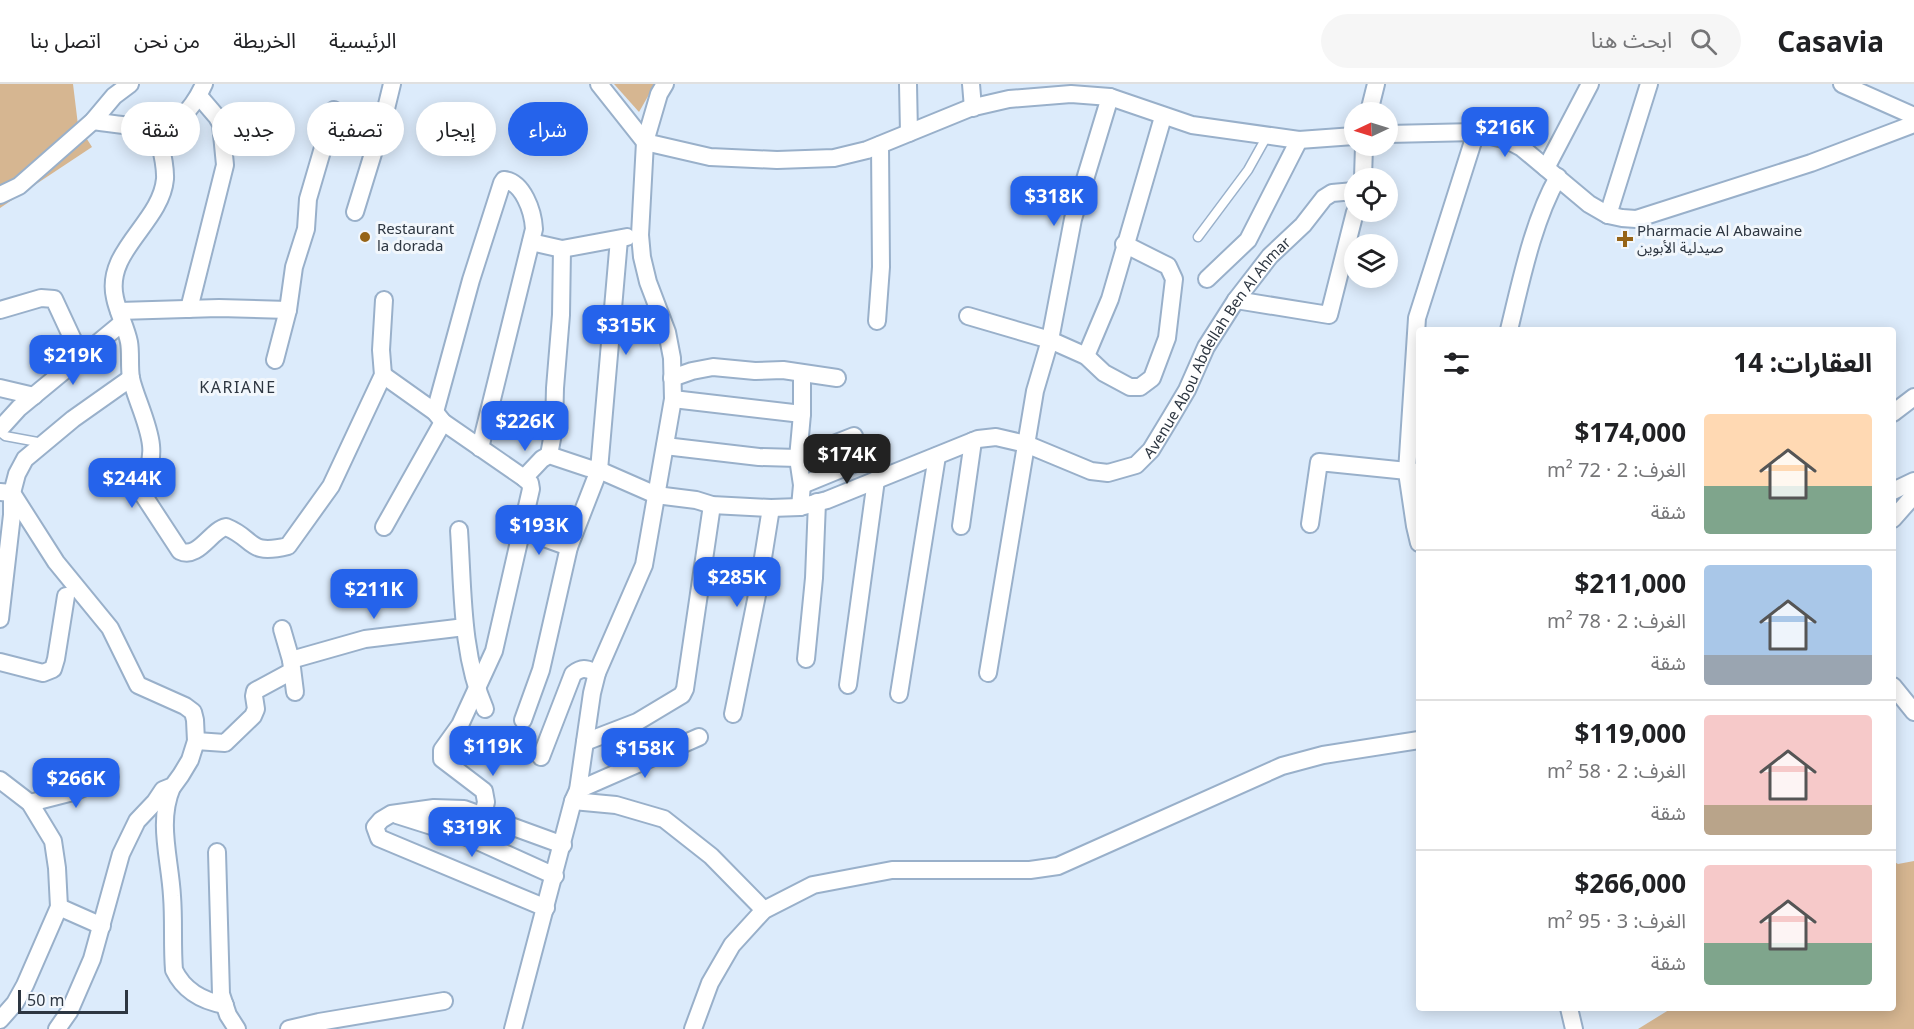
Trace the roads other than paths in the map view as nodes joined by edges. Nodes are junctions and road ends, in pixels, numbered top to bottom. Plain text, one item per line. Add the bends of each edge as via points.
1 (130, 84) edge
2 (392, 84) edge
3 (599, 84) edge
4 (665, 84) edge
5 (908, 84) edge
6 (971, 84) edge
7 (1376, 84) edge
8 (1590, 84) edge
9 (1649, 84) edge
10 (1842, 84) edge
11 (202, 90) edge
12 (1110, 97) junction
13 (192, 102) edge
14 (1372, 102) edge
15 (973, 108) junction
16 (1914, 116) edge
17 (1163, 117) junction
18 (93, 121) junction
19 (1914, 124) edge
20 (121, 125) edge
21 (1476, 132) junction
22 (909, 133) junction
23 (1398, 134) edge
24 (1267, 136) junction
25 (1344, 137) edge
26 (1299, 140) junction
27 (645, 141) junction
28 (880, 145) junction
29 (163, 156) edge
30 (321, 156) edge
31 (1552, 173) junction
32 (1344, 192) edge
33 (0, 195) edge
34 (355, 212) dead end
35 (1608, 215) junction
36 (1352, 222) edge
37 (640, 235) junction
38 (1198, 237) dead end
39 (619, 239) junction
40 (531, 242) junction
41 (1124, 244) junction
42 (562, 249) junction
43 (1207, 279) dead end
44 (384, 300) dead end
45 (1236, 300) junction
46 (189, 309) junction
47 (0, 310) edge
48 (288, 310) junction
49 (968, 316) dead end
50 (121, 317) junction
51 (877, 321) dead end
52 (1417, 327) edge
53 (1510, 327) edge
54 (1050, 340) junction
55 (1086, 356) junction
56 (1416, 356) edge
57 (81, 357) junction
58 (275, 360) dead end
59 (802, 374) junction
60 (383, 375) junction
61 (131, 378) junction
62 (672, 378) junction
63 (837, 378) dead end
64 (0, 388) edge
65 (34, 396) junction
66 (1914, 396) edge
67 (673, 399) junction
68 (1896, 411) edge
69 (802, 414) junction
70 (439, 417) junction
71 (0, 431) edge
72 (854, 436) dead end
73 (973, 441) junction
74 (44, 443) junction
75 (1026, 444) junction
76 (665, 446) junction
77 (480, 448) junction
78 (880, 453) dead end
79 (549, 454) junction
80 (937, 456) junction
81 (798, 458) junction
82 (599, 470) junction
83 (1413, 472) edge
84 (524, 478) junction
85 (876, 480) junction
86 (1914, 481) edge
87 (802, 485) junction
88 (1896, 490) edge
89 (6, 493) edge
90 (656, 495) junction
91 (1914, 495) edge
92 (817, 502) junction
93 (712, 506) junction
94 (800, 507) junction
95 (771, 508) junction
96 (1896, 516) edge
97 (1310, 524) dead end
98 (961, 526) dead end
99 (384, 527) dead end
100 (459, 530) dead end
101 (522, 530) junction
102 (1416, 530) edge
103 (569, 547) junction
104 (66, 596) dead end
105 (0, 620) edge
106 (465, 627) junction
107 (282, 629) dead end
108 (806, 659) dead end
109 (0, 662) edge
110 (292, 665) junction
111 (597, 673) junction
112 (988, 673) dead end
113 (848, 685) dead end
114 (476, 688) junction
115 (1896, 690) edge
116 (295, 692) dead end
117 (899, 693) dead end
118 (485, 709) dead end
119 (1914, 712) edge
120 (733, 714) dead end
121 (523, 720) dead end
122 (699, 737) dead end
123 (1416, 740) edge
124 (196, 741) junction
125 (585, 742) junction
126 (541, 758) dead end
127 (110, 777) dead end
128 (0, 780) edge
129 (173, 786) junction
130 (576, 796) junction
131 (30, 802) junction
132 (391, 814) junction
133 (483, 815) junction
134 (562, 844) junction
135 (217, 852) dead end
136 (555, 876) junction
137 (59, 907) junction
138 (546, 908) junction
139 (765, 910) junction
140 (102, 926) junction
141 (444, 1001) dead end
142 (225, 1005) junction
143 (1570, 1011) edge
144 (0, 1020) edge
145 (320, 1025) edge
146 (57, 1029) edge
147 (237, 1029) edge
148 (289, 1029) edge
149 (513, 1029) edge
150 (693, 1029) edge
151 (1574, 1029) edge

1 - 18 street
2 - 34 street
3 - 27 street
4 - 27 street
5 - 22 street
6 - 15 street
7 - 14 street
8 - 31 street
9 - 35 street
10 - 16 street
11 - 13 street
11 - 46 street via 221,124 225,165
12 - 15 street via 1071,94 1009,99
12 - 17 street
12 - 54 street via 1073,219
15 - 22 street
17 - 24 street
17 - 41 street
18 - 20 street
18 - 33 street via 19,186
19 - 35 street via 1664,211 1636,219
21 - 23 street
21 - 31 street via 1522,148
21 - 52 street
22 - 28 street
24 - 26 street
24 - 38 lane via 1248,170
25 - 26 street
26 - 43 street via 1248,240
27 - 28 street via 710,157 777,160 834,158
27 - 37 street
28 - 51 street via 881,267
29 - 50 street via 165,179 160,197 120,259 114,277 114,296
30 - 48 street via 308,199 306,230 294,267
31 - 35 street
31 - 53 street
32 - 45 street, Avenue Abou Abdellah Ben Al Ahmar via 1324,198
36 - 45 street via 1329,315
37 - 39 street
37 - 62 street via 648,282 667,332
39 - 42 street
39 - 82 street
40 - 42 street
40 - 70 street via 531,210 520,188 504,180 471,280
40 - 77 street
41 - 55 street via 1110,299
41 - 55 street via 1168,266 1174,279 1167,339 1152,378 1140,387 1130,387 1104,374
42 - 79 street via 554,428
44 - 60 street
45 - 75 street, Avenue Abou Abdellah Ben Al Ahmar via 1206,347 1171,417 1136,465 1108,473 1091,471
46 - 48 street
46 - 50 street
47 - 57 street via 41,297 54,299
48 - 58 street
49 - 54 street
50 - 57 street
50 - 61 street via 129,342
54 - 55 street
54 - 75 street via 1035,391
56 - 83 street
57 - 65 street
59 - 62 street via 713,367
59 - 63 street
59 - 69 street
60 - 61 street via 331,486 288,546 272,550 254,547 226,527 197,549 184,553 140,490 138,479 147,473 152,460 151,443
60 - 70 street
61 - 74 street
62 - 67 street
64 - 65 street
65 - 71 street
66 - 68 street
67 - 69 street
67 - 76 street
69 - 81 street
70 - 77 street
70 - 99 street
71 - 74 lane via 5,436
72 - 81 street
73 - 75 street, Avenue Abou Abdellah Ben Al Ahmar via 996,437
73 - 80 street, Avenue Abou Abdellah Ben Al Ahmar
73 - 98 street
74 - 89 street via 25,459
75 - 112 street
76 - 81 street
76 - 90 street
77 - 84 street
78 - 87 street
79 - 82 street, Avenue Abou Abdellah Ben Al Ahmar
79 - 84 street
80 - 85 street, Avenue Abou Abdellah Ben Al Ahmar
80 - 117 street
81 - 87 street
82 - 90 street, Avenue Abou Abdellah Ben Al Ahmar
82 - 103 street
83 - 97 street via 1319,462
83 - 102 street
84 - 101 street via 531,489
85 - 92 street, Avenue Abou Abdellah Ben Al Ahmar
85 - 113 street
86 - 88 street
87 - 94 street
89 - 105 street
89 - 124 street via 110,628 138,685 193,712
90 - 93 street, Avenue Abou Abdellah Ben Al Ahmar
90 - 111 street via 644,565
91 - 96 street
92 - 94 street, Avenue Abou Abdellah Ben Al Ahmar
92 - 108 street
93 - 95 street, Avenue Abou Abdellah Ben Al Ahmar
93 - 125 street via 682,695 637,722
94 - 95 street, Avenue Abou Abdellah Ben Al Ahmar
95 - 120 street
100 - 106 street
101 - 103 street
101 - 114 street via 494,651
103 - 121 street via 541,670
104 - 109 street via 53,669 43,673
106 - 110 street via 365,639
106 - 114 street
107 - 110 street
110 - 116 street
110 - 124 street via 255,691 253,716 225,743
111 - 125 street
111 - 126 street via 585,668 573,674
114 - 118 street
114 - 133 street via 460,725 442,750 442,759 484,791
115 - 119 street
122 - 130 street
123 - 139 street via 1323,755 1282,766 1058,866 1030,870 892,870 813,885
124 - 129 street via 190,760
125 - 130 street
127 - 131 street via 73,792
128 - 131 street
129 - 140 street via 163,790 137,821 121,854
129 - 142 street via 166,801 164,834 171,881 174,970 194,994
130 - 134 street
130 - 139 street via 664,819 711,856
131 - 137 street via 53,841
132 - 133 street via 434,808 464,809
132 - 136 street via 473,839
132 - 138 street via 375,827 379,838
133 - 134 street
134 - 136 street
135 - 142 street via 221,994
136 - 138 street
137 - 140 street
137 - 144 street via 25,984
138 - 149 street
139 - 150 street via 732,945 710,983
140 - 146 street via 69,1012
141 - 145 street
142 - 147 street
143 - 151 street
145 - 148 street

